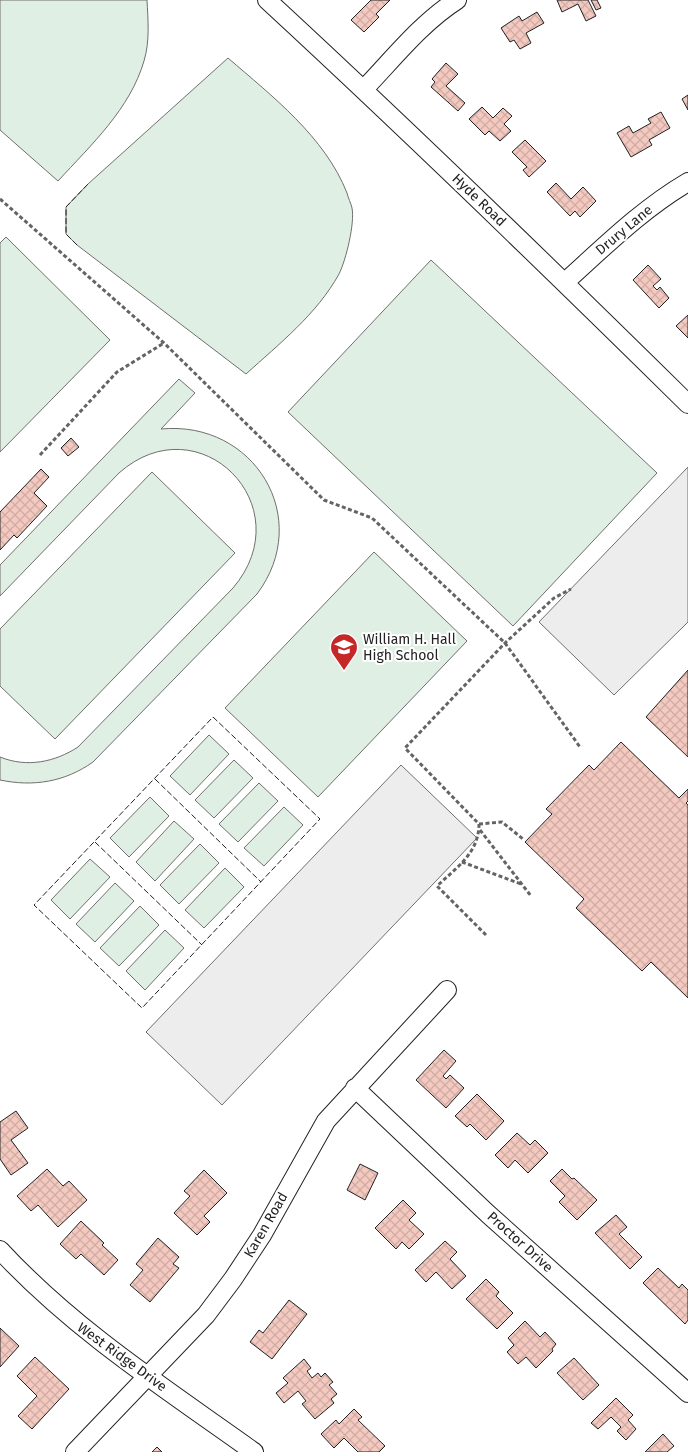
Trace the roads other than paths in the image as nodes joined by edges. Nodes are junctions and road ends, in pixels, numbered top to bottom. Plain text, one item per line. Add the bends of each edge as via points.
1 (267, 0) edge
2 (457, 0) edge
3 (364, 90) junction
4 (688, 182) edge
5 (564, 282) junction
6 (688, 404) edge
7 (447, 990) dead end
8 (355, 1088) junction
9 (0, 1250) edge
10 (148, 1376) junction
11 (688, 1393) edge
12 (75, 1452) edge
13 (254, 1452) edge

1 - 3 street, Hyde Road
2 - 3 street via 420,31
3 - 5 street, Hyde Road
4 - 5 street, Drury Lane via 654,204
5 - 6 street, Hyde Road
7 - 8 street, Karen Road
8 - 10 street, Karen Road via 317,1134 262,1235 233,1279 206,1315
8 - 11 street, Proctor Drive via 488,1214
9 - 10 street, West Ridge Drive via 74,1321
10 - 12 street, Karen Road
10 - 13 street, West Ridge Drive

